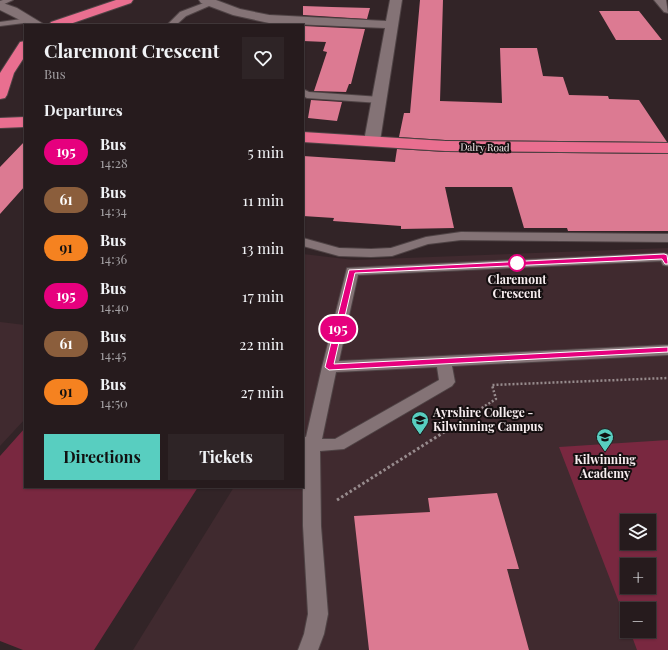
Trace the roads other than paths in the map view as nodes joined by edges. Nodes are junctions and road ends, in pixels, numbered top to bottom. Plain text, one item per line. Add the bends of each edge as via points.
1 (9, 0) edge
2 (127, 0) edge
3 (396, 0) edge
4 (660, 0) edge
5 (209, 1) edge
6 (0, 5) edge
7 (668, 9) edge
8 (34, 23) edge
9 (0, 24) edge
10 (58, 24) edge
11 (172, 24) edge
12 (393, 25) junction
13 (24, 47) edge
14 (304, 93) edge
15 (0, 95) edge
16 (380, 100) junction
17 (24, 122) edge
18 (0, 123) edge
19 (304, 137) edge
20 (372, 141) junction
21 (668, 148) edge
22 (668, 238) edge
23 (304, 242) edge
24 (668, 262) edge
25 (668, 350) edge
26 (444, 361) junction
27 (329, 367) junction
28 (308, 444) edge
29 (308, 650) edge

1 - 6 lane
2 - 10 highway
3 - 12 street
4 - 7 street
5 - 11 lane via 183,14
5 - 12 street via 234,16 285,21
6 - 8 street
8 - 9 lane
12 - 16 street
13 - 15 highway via 7,73
14 - 16 lane via 308,95
16 - 20 street
17 - 18 highway
19 - 20 highway, Dalry Road
20 - 21 highway, Dalry Road via 511,148
22 - 23 lane via 461,236 426,241 392,252 371,253 339,252
24 - 27 lane via 664,257 352,271
25 - 26 lane
26 - 27 lane
26 - 28 lane via 447,382 338,445
27 - 28 lane
28 - 29 lane via 318,614

